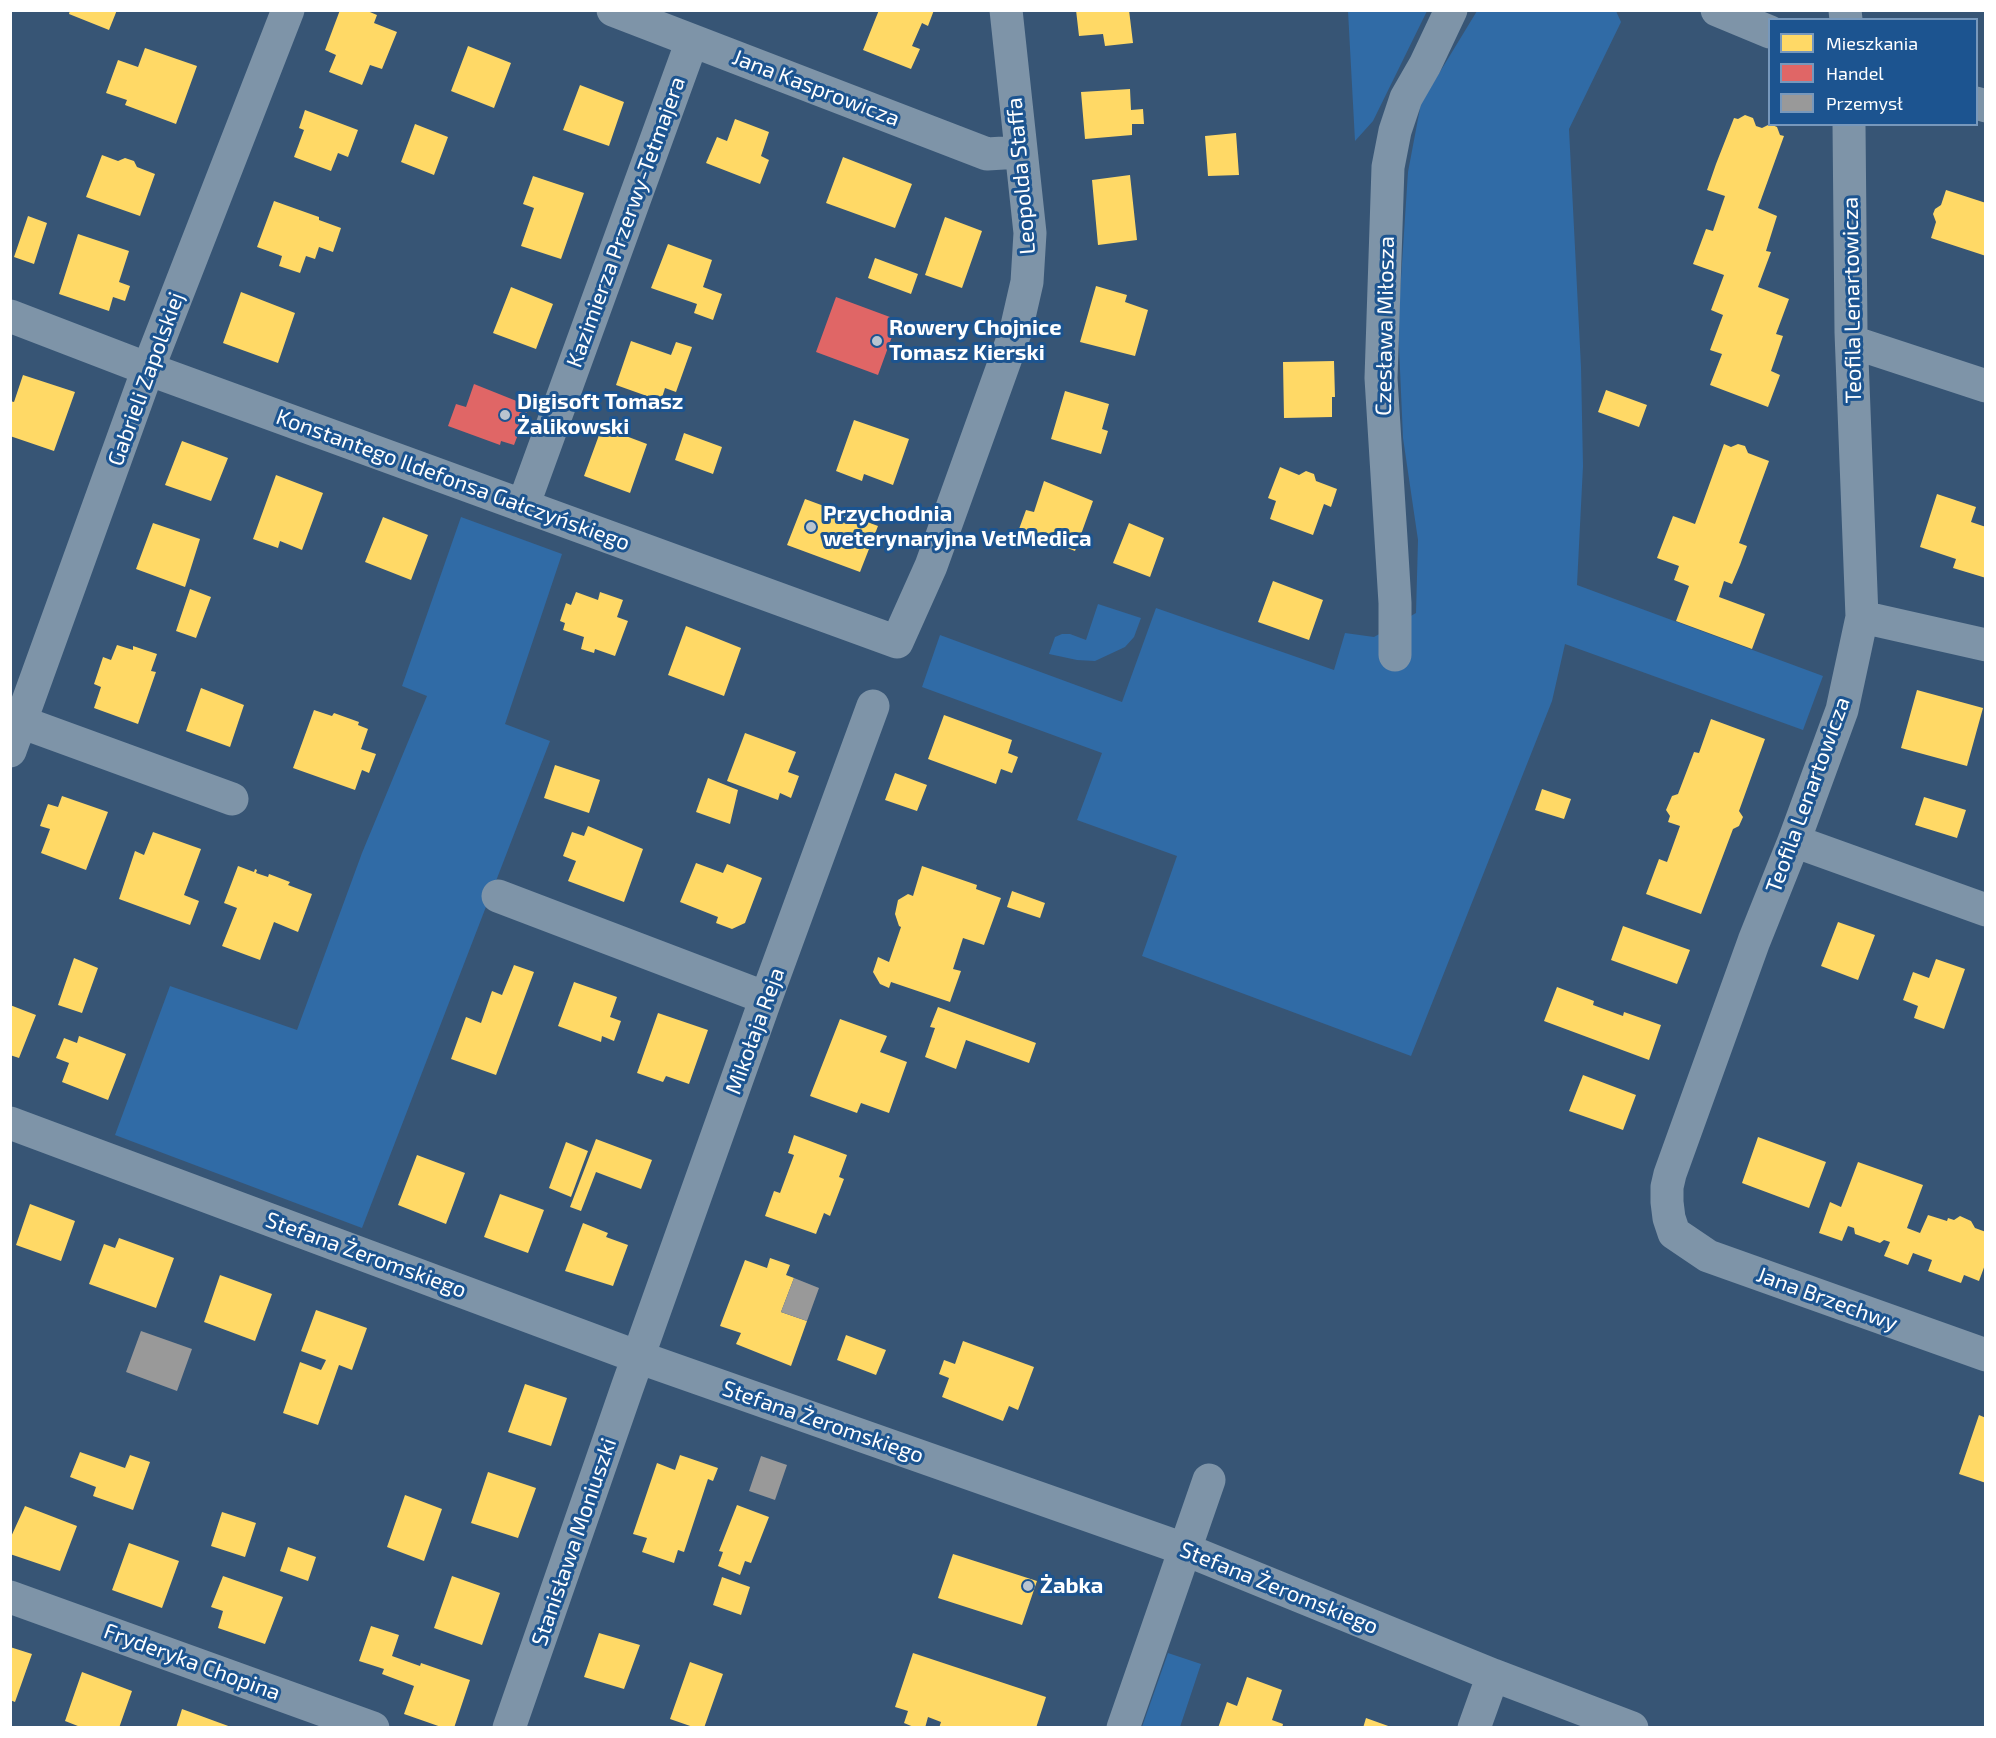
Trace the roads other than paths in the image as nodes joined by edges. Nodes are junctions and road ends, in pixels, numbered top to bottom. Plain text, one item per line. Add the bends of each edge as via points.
1 (288, 10) edge
2 (613, 10) edge
3 (1006, 10) edge
4 (1451, 10) edge
5 (1717, 10) edge
6 (1768, 31) edge
7 (692, 40) junction
8 (1849, 126) edge
9 (1021, 152) junction
10 (10, 316) edge
11 (1852, 342) junction
12 (148, 369) junction
13 (1986, 386) edge
14 (524, 506) junction
15 (1862, 617) junction
16 (897, 642) joint
17 (1986, 645) edge
18 (1395, 655) dead end
19 (873, 706) dead end
20 (14, 730) edge
21 (232, 799) dead end
22 (1794, 841) junction
23 (498, 896) dead end
24 (1986, 910) edge
25 (766, 998) junction
26 (10, 1123) edge
27 (1674, 1233) joint
28 (1986, 1355) edge
29 (638, 1357) junction
30 (1209, 1480) dead end
31 (1184, 1549) junction
32 (10, 1596) edge
33 (1493, 1676) junction
34 (373, 1728) edge
35 (509, 1728) edge
36 (1123, 1728) edge
37 (1474, 1728) edge
38 (1632, 1728) edge

1 - 12 street, Gabrieli Zapolskiej
2 - 7 street, Jana Kasprowicza
3 - 9 street, Leopolda Staffa
4 - 18 street, Czesława Miłosza via 1406,98 1388,167 1381,378
5 - 6 street
7 - 9 street, Jana Kasprowicza via 987,154
7 - 14 street, Kazimierza Przerwy-Tetmajera
8 - 11 street, Teofila Lenartowicza
9 - 16 street, Leopolda Staffa via 1030,233 1027,282 1016,330 931,566
10 - 12 street, Konstantego Ildefonsa Gałczyńskiego
11 - 13 street
11 - 15 street, Teofila Lenartowicza
12 - 14 street, Konstantego Ildefonsa Gałczyńskiego
12 - 20 street, Gabrieli Zapolskiej
14 - 16 street, Konstantego Ildefonsa Gałczyńskiego
15 - 17 street
15 - 22 street, Teofila Lenartowicza via 1842,710
19 - 25 street, Mikołaja Reja
20 - 21 street
22 - 24 street
22 - 27 street, Teofila Lenartowicza via 1670,1174 1667,1202
23 - 25 street
25 - 29 street, Mikołaja Reja
26 - 29 street, Stefana Żeromskiego
27 - 28 street, Jana Brzechwy via 1722,1262
29 - 31 street, Stefana Żeromskiego
29 - 35 street, Stanisława Moniuszki
30 - 31 street
31 - 33 street, Stefana Żeromskiego
31 - 36 street
32 - 34 street, Fryderyka Chopina
33 - 37 street
33 - 38 street, Stefana Żeromskiego

